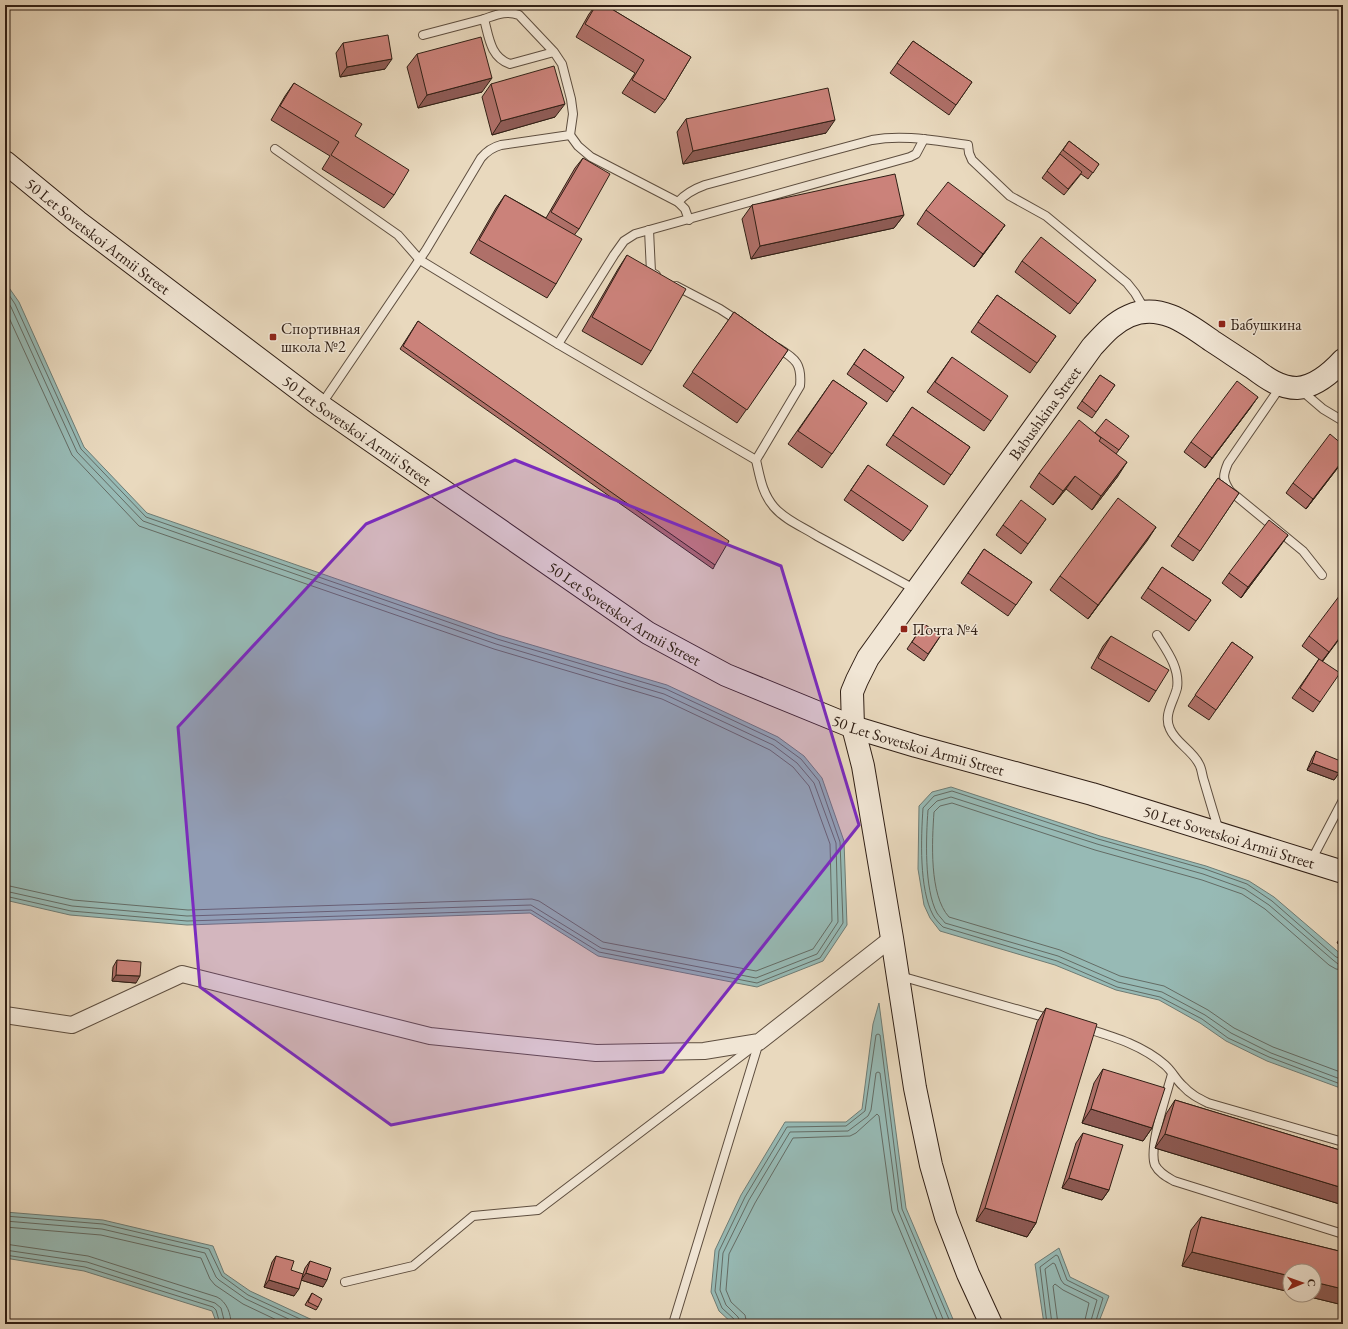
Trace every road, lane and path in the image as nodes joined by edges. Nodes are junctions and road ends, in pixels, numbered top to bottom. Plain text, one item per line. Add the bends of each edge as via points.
1 (484, 19) junction
2 (423, 35) dead end
3 (554, 52) junction
4 (570, 136) junction
5 (924, 139) junction
6 (275, 148) dead end
7 (5, 162) edge
8 (678, 202) junction
9 (689, 220) junction
10 (649, 230) junction
11 (420, 260) junction
12 (1146, 311) junction
13 (745, 326) edge
14 (770, 342) edge
15 (558, 344) junction
16 (1343, 360) edge
17 (1290, 387) junction
18 (321, 406) junction
19 (1343, 421) edge
20 (756, 460) junction
21 (1322, 575) dead end
22 (916, 590) junction
23 (1157, 635) dead end
24 (853, 727) junction
25 (1343, 800) edge
26 (1219, 833) junction
27 (1311, 862) junction
28 (1343, 872) edge
29 (892, 938) junction
30 (898, 976) junction
31 (5, 1015) edge
32 (1056, 1020) edge
33 (1078, 1027) edge
34 (759, 1042) junction
35 (1172, 1074) junction
36 (1343, 1142) edge
37 (1343, 1234) edge
38 (345, 1282) dead end
39 (673, 1324) edge
40 (991, 1324) edge

1 - 2 lane
1 - 3 lane via 511,12 519,15
1 - 3 lane via 492,50 503,62 510,64
3 - 4 lane via 562,64 572,99
4 - 8 lane via 591,157
4 - 11 lane via 501,145 486,152
5 - 8 lane via 905,137 872,140 692,189
5 - 9 lane via 916,154 910,157
5 - 12 lane via 968,145 968,153 972,160 1010,196 1046,216 1127,283
6 - 11 lane via 398,235
7 - 18 main road, 50 Let Sovetskoi Armii Street via 78,222
8 - 9 lane via 685,209
9 - 10 lane
10 - 13 lane via 651,272 720,309
10 - 15 lane via 624,241
11 - 15 lane
11 - 18 lane
12 - 17 main road, Babushkina Street via 1167,314 1183,321 1265,377
12 - 22 main road, Babushkina Street via 1119,321 1092,347
14 - 20 lane via 789,355 800,368 800,386
15 - 20 lane
16 - 17 main road via 1322,379 1309,385
17 - 19 lane
17 - 21 lane via 1228,463 1223,479 1230,491 1303,551
18 - 24 main road, 50 Let Sovetskoi Armii Street via 648,633 726,675
20 - 22 lane via 762,488 767,498 786,518
22 - 24 main road, Babushkina Street via 868,658 857,680 852,692
23 - 26 lane via 1174,664 1177,675 1177,687 1169,711 1169,728 1200,765
24 - 26 main road, 50 Let Sovetskoi Armii Street via 1092,794
24 - 29 main road, Babushkina Street via 863,766
25 - 27 lane
26 - 27 main road, 50 Let Sovetskoi Armii Street
27 - 28 main road, 50 Let Sovetskoi Armii Street
29 - 30 main road, Babushkina Street
29 - 34 street
30 - 32 lane
30 - 40 main road, Babushkina Street via 931,1165 946,1217
31 - 34 street via 72,1025 182,974 430,1036 596,1053 704,1051
33 - 35 lane via 1116,1037 1142,1049 1166,1066
34 - 38 lane via 538,1210 473,1216 413,1266
34 - 39 lane
35 - 36 lane via 1192,1095 1208,1103
35 - 37 lane via 1154,1144 1156,1166 1162,1173 1174,1181

